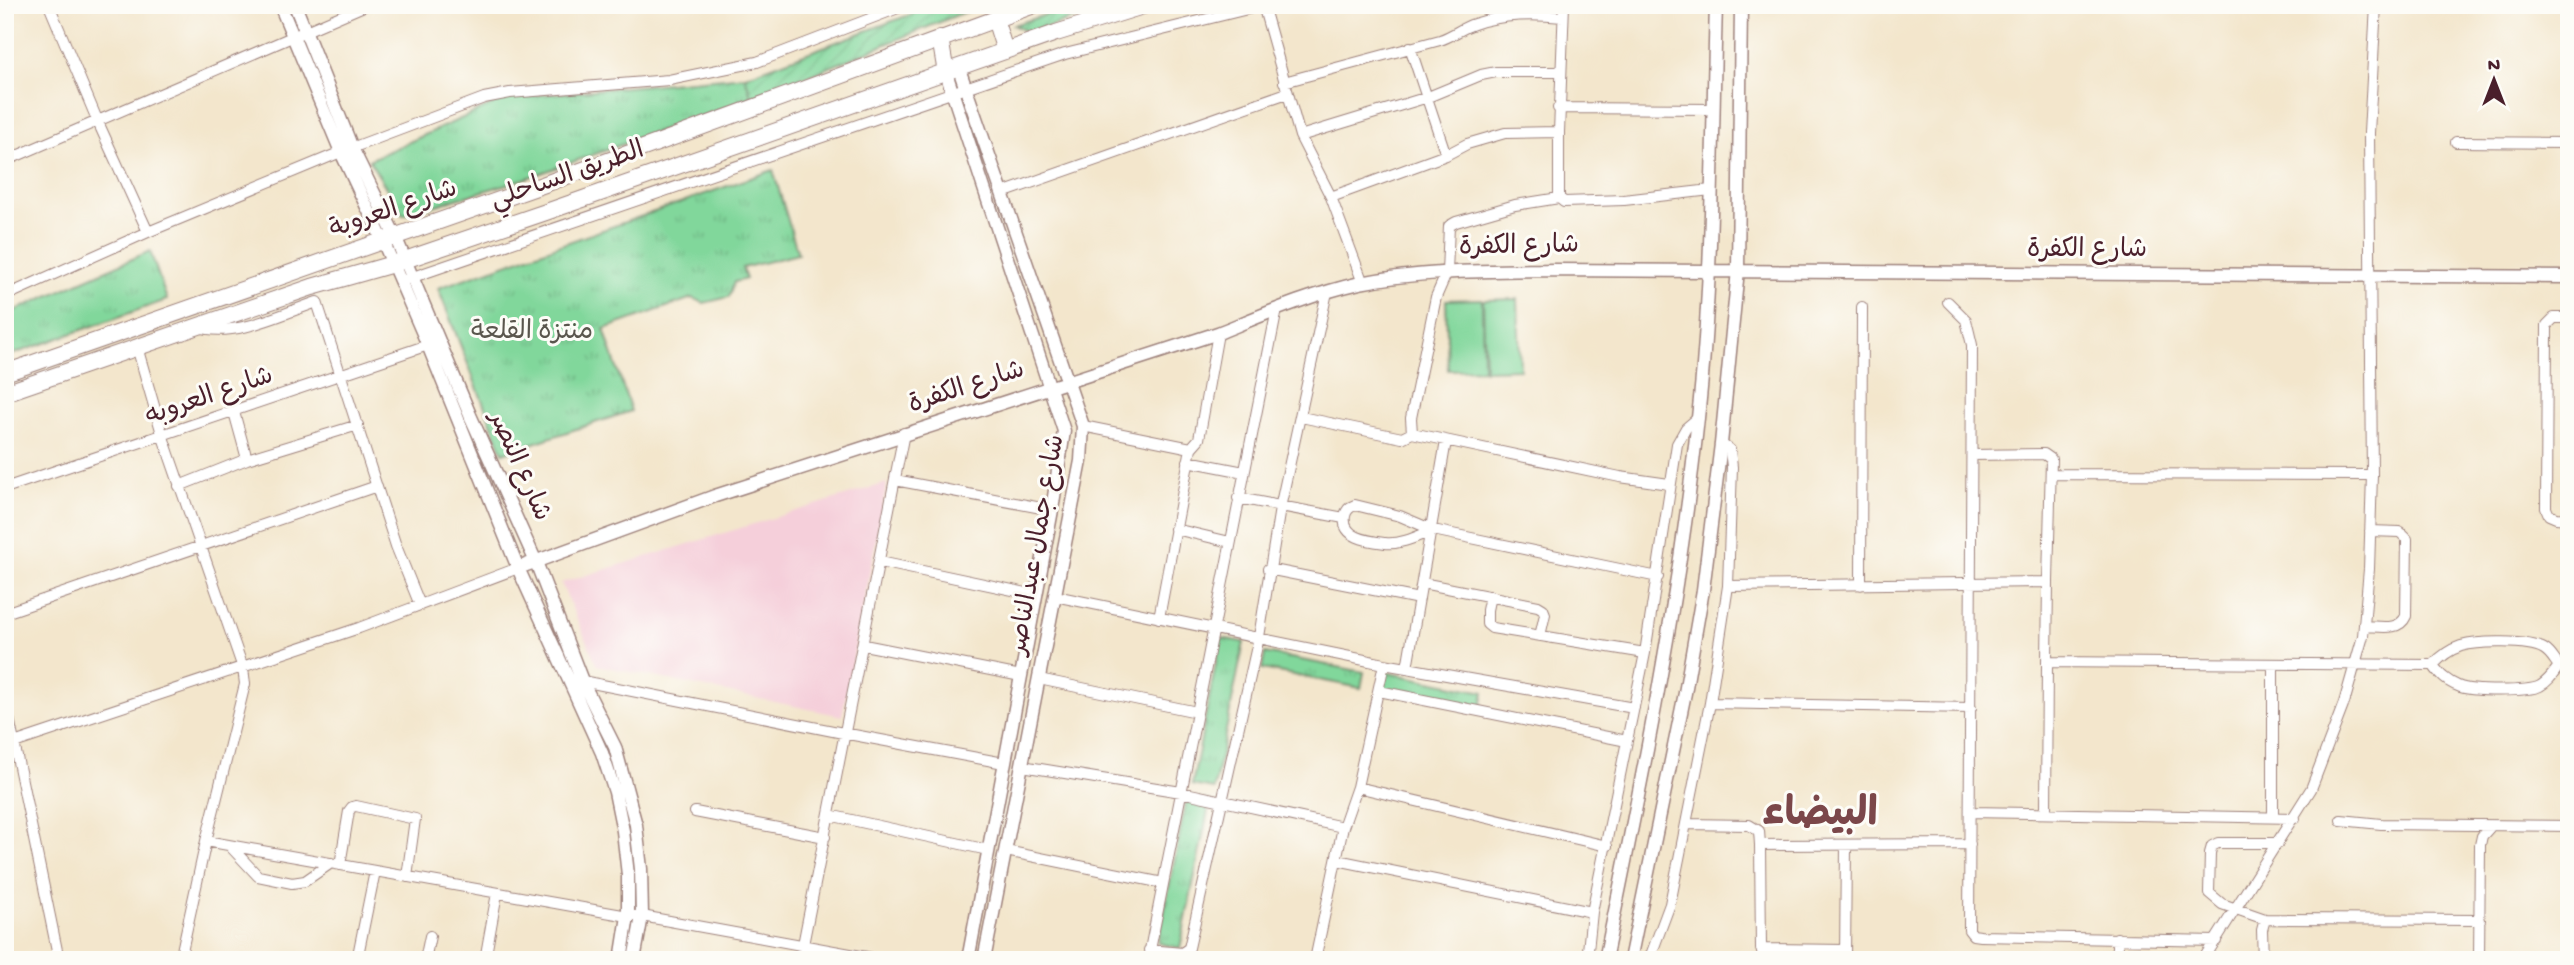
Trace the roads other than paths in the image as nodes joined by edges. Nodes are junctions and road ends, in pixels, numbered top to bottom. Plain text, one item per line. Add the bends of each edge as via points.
1 (49, 5) edge
2 (280, 5) edge
3 (295, 5) edge
4 (366, 5) edge
5 (1034, 5) edge
6 (1146, 5) edge
7 (1263, 5) edge
8 (1564, 5) edge
9 (1716, 5) edge
10 (1741, 5) edge
11 (2376, 5) edge
12 (905, 6) edge
13 (1563, 17) junction
14 (995, 19) junction
15 (306, 30) junction
16 (292, 35) junction
17 (940, 38) junction
18 (1410, 47) junction
19 (1005, 51) junction
20 (953, 71) junction
21 (1560, 72) junction
22 (966, 86) junction
23 (1286, 87) junction
24 (952, 91) junction
25 (1428, 97) junction
26 (1558, 108) junction
27 (1713, 109) junction
28 (98, 122) junction
29 (1559, 132) junction
30 (1300, 136) junction
31 (2456, 142) dead end
32 (2569, 144) edge
33 (346, 150) junction
34 (1446, 155) junction
35 (5, 161) edge
36 (1711, 190) junction
37 (1002, 193) junction
38 (1331, 197) junction
39 (1559, 198) junction
40 (148, 232) junction
41 (389, 238) junction
42 (399, 261) junction
43 (1708, 269) junction
44 (1738, 270) junction
45 (1447, 272) junction
46 (2371, 275) junction
47 (2568, 278) edge
48 (407, 279) junction
49 (1363, 283) junction
50 (1327, 292) junction
51 (5, 296) edge
52 (1948, 302) dead end
53 (1862, 307) dead end
54 (1277, 309) junction
55 (2568, 318) edge
56 (198, 327) junction
57 (1218, 333) junction
58 (428, 345) junction
59 (137, 347) junction
60 (5, 373) edge
61 (342, 375) junction
62 (1068, 380) junction
63 (1048, 387) junction
64 (5, 393) edge
65 (234, 412) junction
66 (1301, 417) junction
67 (1699, 417) junction
68 (358, 425) junction
69 (1083, 426) junction
70 (904, 433) junction
71 (1412, 433) junction
72 (163, 437) junction
73 (1446, 441) junction
74 (1721, 444) junction
75 (1191, 448) junction
76 (1972, 455) junction
77 (247, 459) junction
78 (1188, 461) junction
79 (1244, 472) junction
80 (2051, 474) junction
81 (2372, 475) junction
82 (895, 480) junction
83 (1669, 484) junction
84 (179, 486) junction
85 (377, 486) junction
86 (5, 488) edge
87 (1238, 498) junction
88 (1280, 508) junction
89 (1052, 510) junction
90 (1344, 518) junction
91 (2569, 519) edge
92 (1175, 529) junction
93 (1433, 530) junction
94 (2370, 531) junction
95 (1230, 542) junction
96 (200, 546) junction
97 (536, 562) junction
98 (880, 562) junction
99 (518, 568) junction
100 (1268, 569) junction
101 (1658, 577) junction
102 (2048, 582) junction
103 (1422, 583) junction
104 (1861, 585) junction
105 (1971, 585) junction
106 (1728, 586) junction
107 (1036, 595) junction
108 (1055, 596) junction
109 (1490, 596) junction
110 (1419, 599) junction
111 (420, 605) junction
112 (5, 613) edge
113 (1159, 618) junction
114 (2364, 626) junction
115 (1214, 629) junction
116 (1540, 636) junction
117 (1259, 637) junction
118 (864, 645) junction
119 (1645, 653) junction
120 (2048, 662) junction
121 (1384, 664) junction
122 (2273, 665) junction
123 (2356, 665) junction
124 (2434, 665) junction
125 (2564, 665) edge
126 (243, 667) junction
127 (1407, 668) junction
128 (1021, 676) junction
129 (1040, 679) junction
130 (582, 681) junction
131 (1379, 691) junction
132 (5, 699) edge
133 (1710, 703) junction
134 (1634, 708) junction
135 (1971, 708) junction
136 (1197, 712) junction
137 (843, 733) junction
138 (1627, 741) junction
139 (16, 742) junction
140 (5, 746) edge
141 (1004, 763) junction
142 (1022, 766) junction
143 (1357, 787) junction
144 (1181, 792) junction
145 (1223, 800) junction
146 (695, 812) dead end
147 (1971, 812) junction
148 (2046, 812) junction
149 (829, 815) junction
150 (2273, 817) junction
151 (2295, 818) junction
152 (2341, 820) dead end
153 (1686, 824) junction
154 (2491, 826) junction
155 (2569, 826) edge
156 (1343, 827) junction
157 (825, 837) junction
158 (206, 841) junction
159 (2278, 843) junction
160 (1970, 844) junction
161 (229, 845) junction
162 (1760, 845) junction
163 (1846, 845) junction
164 (1607, 846) junction
165 (988, 850) junction
166 (1006, 851) junction
167 (1337, 860) junction
168 (336, 864) junction
169 (375, 871) junction
170 (407, 877) junction
171 (1163, 883) junction
172 (497, 893) junction
173 (2236, 910) junction
174 (1592, 912) junction
175 (628, 916) junction
176 (642, 916) junction
177 (2265, 919) junction
178 (2480, 920) junction
179 (429, 936) dead end
180 (2117, 938) junction
181 (2216, 941) junction
182 (803, 944) junction
183 (1761, 949) junction
184 (5, 954) edge
185 (1149, 955) edge
186 (1845, 955) edge
187 (358, 958) edge
188 (11, 960) edge
189 (59, 960) edge
190 (180, 960) edge
191 (378, 960) edge
192 (425, 960) edge
193 (485, 960) edge
194 (621, 960) edge
195 (634, 960) edge
196 (800, 960) edge
197 (883, 960) edge
198 (968, 960) edge
199 (984, 960) edge
200 (1315, 960) edge
201 (1587, 960) edge
202 (1605, 960) edge
203 (1630, 960) edge
204 (1646, 960) edge
205 (1766, 960) edge
206 (2117, 960) edge
207 (2203, 960) edge
208 (2263, 960) edge
209 (2479, 960) edge

1 - 28 street
2 - 16 street, شارع النصر
3 - 15 street, شارع النصر
4 - 15 street
5 - 14 highway, شارع العروبة
6 - 19 highway, الطريق الساحلي
7 - 22 street via 1065,54
7 - 23 street
8 - 13 street
9 - 27 street
10 - 44 street
11 - 46 street via 2369,133
12 - 33 street via 757,62 669,80 484,98
13 - 18 street via 1511,15
13 - 21 street
14 - 17 highway, شارع العروبة
14 - 19 highway
15 - 16 street
15 - 33 street, شارع النصر
16 - 28 street
16 - 33 street, شارع النصر
17 - 20 highway
17 - 41 highway, شارع العروبة
18 - 23 street
18 - 25 street
19 - 20 highway, الطريق الساحلي
20 - 22 street, شارع جمال عبدالناصر
20 - 24 street
20 - 42 highway, الطريق الساحلي
21 - 25 street via 1496,72
21 - 26 street
22 - 24 street
22 - 37 street, شارع جمال عبدالناصر
23 - 30 street
23 - 37 street
24 - 48 street
24 - 63 street
25 - 30 street
25 - 34 street
26 - 27 street
26 - 29 street
27 - 36 street
28 - 35 street
28 - 40 street
29 - 34 street via 1504,134
29 - 39 street
30 - 38 street
31 - 32 street
33 - 40 street
33 - 41 street, شارع النصر
34 - 38 street
36 - 39 street via 1624,200 1564,202
36 - 43 street
37 - 62 street, شارع جمال عبدالناصر
38 - 49 street
39 - 45 street via 1515,205 1449,226
40 - 51 street
41 - 42 street, شارع النصر
41 - 60 highway, شارع العروبة
42 - 48 street, شارع النصر
42 - 56 highway, الطريق الساحلي
43 - 44 street, شارع الكفرة
43 - 45 street, شارع الكفرة
43 - 67 street
44 - 46 street, شارع الكفرة
44 - 74 street
45 - 49 street, شارع الكفرة
45 - 71 street via 1436,297 1411,418
46 - 47 street, شارع الكفرة
46 - 81 street
47 - 55 street
48 - 58 street, شارع النصر
48 - 97 street, شارع النصر
49 - 50 street, شارع الكفرة
50 - 54 street, شارع الكفرة
50 - 66 street
52 - 76 street via 1971,332
53 - 104 street
54 - 57 street, شارع الكفرة
54 - 79 street
55 - 91 street via 2554,317 2547,325 2546,508 2549,515
56 - 59 highway, الطريق الساحلي
56 - 61 street via 223,330 317,302
57 - 62 street, شارع الكفرة
57 - 75 street via 1199,439
58 - 61 street, شارع العروبه
58 - 99 street, شارع النصر
59 - 64 highway, الطريق الساحلي
59 - 72 street
61 - 65 street, شارع العروبه
61 - 68 street
62 - 63 street, شارع الكفرة
62 - 69 street, شارع جمال عبدالناصر
63 - 70 street, شارع الكفرة
63 - 89 street via 1064,431
65 - 72 street, شارع العروبه
65 - 77 street
66 - 71 street via 1402,438
66 - 88 street
67 - 83 street via 1677,444
67 - 202 street via 1672,617
68 - 77 street
68 - 85 street
69 - 75 street
69 - 108 street, شارع جمال عبدالناصر via 1081,461
70 - 82 street
70 - 97 street, شارع الكفرة
71 - 73 street
72 - 84 street
72 - 86 street, شارع العروبه
73 - 83 street
73 - 93 street
74 - 106 street via 1730,450 1732,467
74 - 203 street via 1685,693
75 - 78 street
76 - 80 street via 2044,454 2051,459
76 - 105 street
77 - 84 street
78 - 79 street
78 - 92 street
79 - 87 street
80 - 81 street
80 - 102 street
81 - 94 street
82 - 89 street
82 - 98 street
83 - 101 street
84 - 96 street
85 - 96 street
85 - 111 street
87 - 88 street
87 - 95 street
88 - 90 street
88 - 100 street
89 - 107 street
90 - 93 street via 1356,505
90 - 93 street via 1354,536 1386,543
92 - 95 street
92 - 113 street
93 - 101 street
93 - 103 street
94 - 114 street
94 - 114 street via 2400,533 2407,539 2406,616 2398,626
95 - 115 street
96 - 112 street
96 - 126 street
97 - 99 street, شارع الكفرة
97 - 130 street, شارع النصر
98 - 107 street
98 - 118 street
99 - 111 street
99 - 175 street, شارع النصر via 602,752 615,792 628,875
100 - 110 street
100 - 117 street
101 - 119 street
102 - 105 street
102 - 120 street
103 - 109 street
103 - 110 street
104 - 105 street
104 - 106 street
105 - 135 street
106 - 133 street
107 - 128 street
108 - 113 street
108 - 129 street, شارع جمال عبدالناصر
109 - 116 street via 1543,609
109 - 116 street via 1486,617 1492,628
110 - 127 street
111 - 126 street
113 - 115 street
114 - 123 street
115 - 117 street
115 - 136 street
116 - 119 street
117 - 121 street
117 - 145 street
118 - 128 street
118 - 137 street
119 - 134 street
120 - 122 street
120 - 148 street
121 - 127 street
121 - 131 street
122 - 123 street
122 - 150 street
123 - 124 street
123 - 151 street via 2329,747
124 - 125 street via 2449,651 2484,643 2536,645
124 - 125 street via 2443,678 2460,687 2500,689 2537,687
126 - 139 street
126 - 158 street via 245,684
127 - 134 street
128 - 141 street
129 - 136 street
129 - 142 street, شارع جمال عبدالناصر
130 - 137 street
130 - 176 street, شارع النصر via 615,747 627,785 636,825
131 - 138 street
131 - 143 street
132 - 139 street
133 - 135 street
133 - 153 street
134 - 138 street
135 - 147 street
136 - 144 street
137 - 141 street
137 - 149 street
138 - 164 street
139 - 140 street
139 - 189 street
141 - 165 street
142 - 144 street
142 - 166 street, شارع جمال عبدالناصر
143 - 156 street
143 - 164 street
144 - 145 street
144 - 171 street
145 - 156 street
145 - 185 street via 1189,948 1182,953
146 - 157 street
147 - 148 street
147 - 160 street
148 - 150 street
149 - 157 street
149 - 165 street
150 - 151 street
151 - 159 street
152 - 154 street
153 - 162 street via 1749,825 1759,831
153 - 204 street via 1670,904
154 - 155 street
154 - 178 street via 2480,845
156 - 167 street
157 - 182 street
158 - 161 street
158 - 190 street
159 - 173 street
159 - 173 street via 2212,846 2209,893
160 - 163 street
160 - 180 street via 1968,924 1973,935
161 - 168 street
161 - 168 street via 258,876 292,883
162 - 163 street
162 - 183 street
163 - 186 street
164 - 174 street
165 - 198 street
166 - 171 street
166 - 199 street, شارع جمال عبدالناصر
167 - 174 street
167 - 200 street
168 - 169 street
168 - 170 street via 350,808 356,806 415,819
169 - 170 street
169 - 187 street
170 - 172 street
171 - 185 street
172 - 175 street
172 - 193 street
173 - 177 street
173 - 181 street
174 - 201 street
175 - 176 street
175 - 194 street, شارع النصر
176 - 182 street
176 - 195 street, شارع النصر
177 - 178 street
177 - 208 street
178 - 209 street
179 - 192 street
180 - 181 street
180 - 206 street
181 - 207 street
182 - 196 street
182 - 197 street
183 - 186 street
183 - 205 street
184 - 188 street
187 - 191 street

